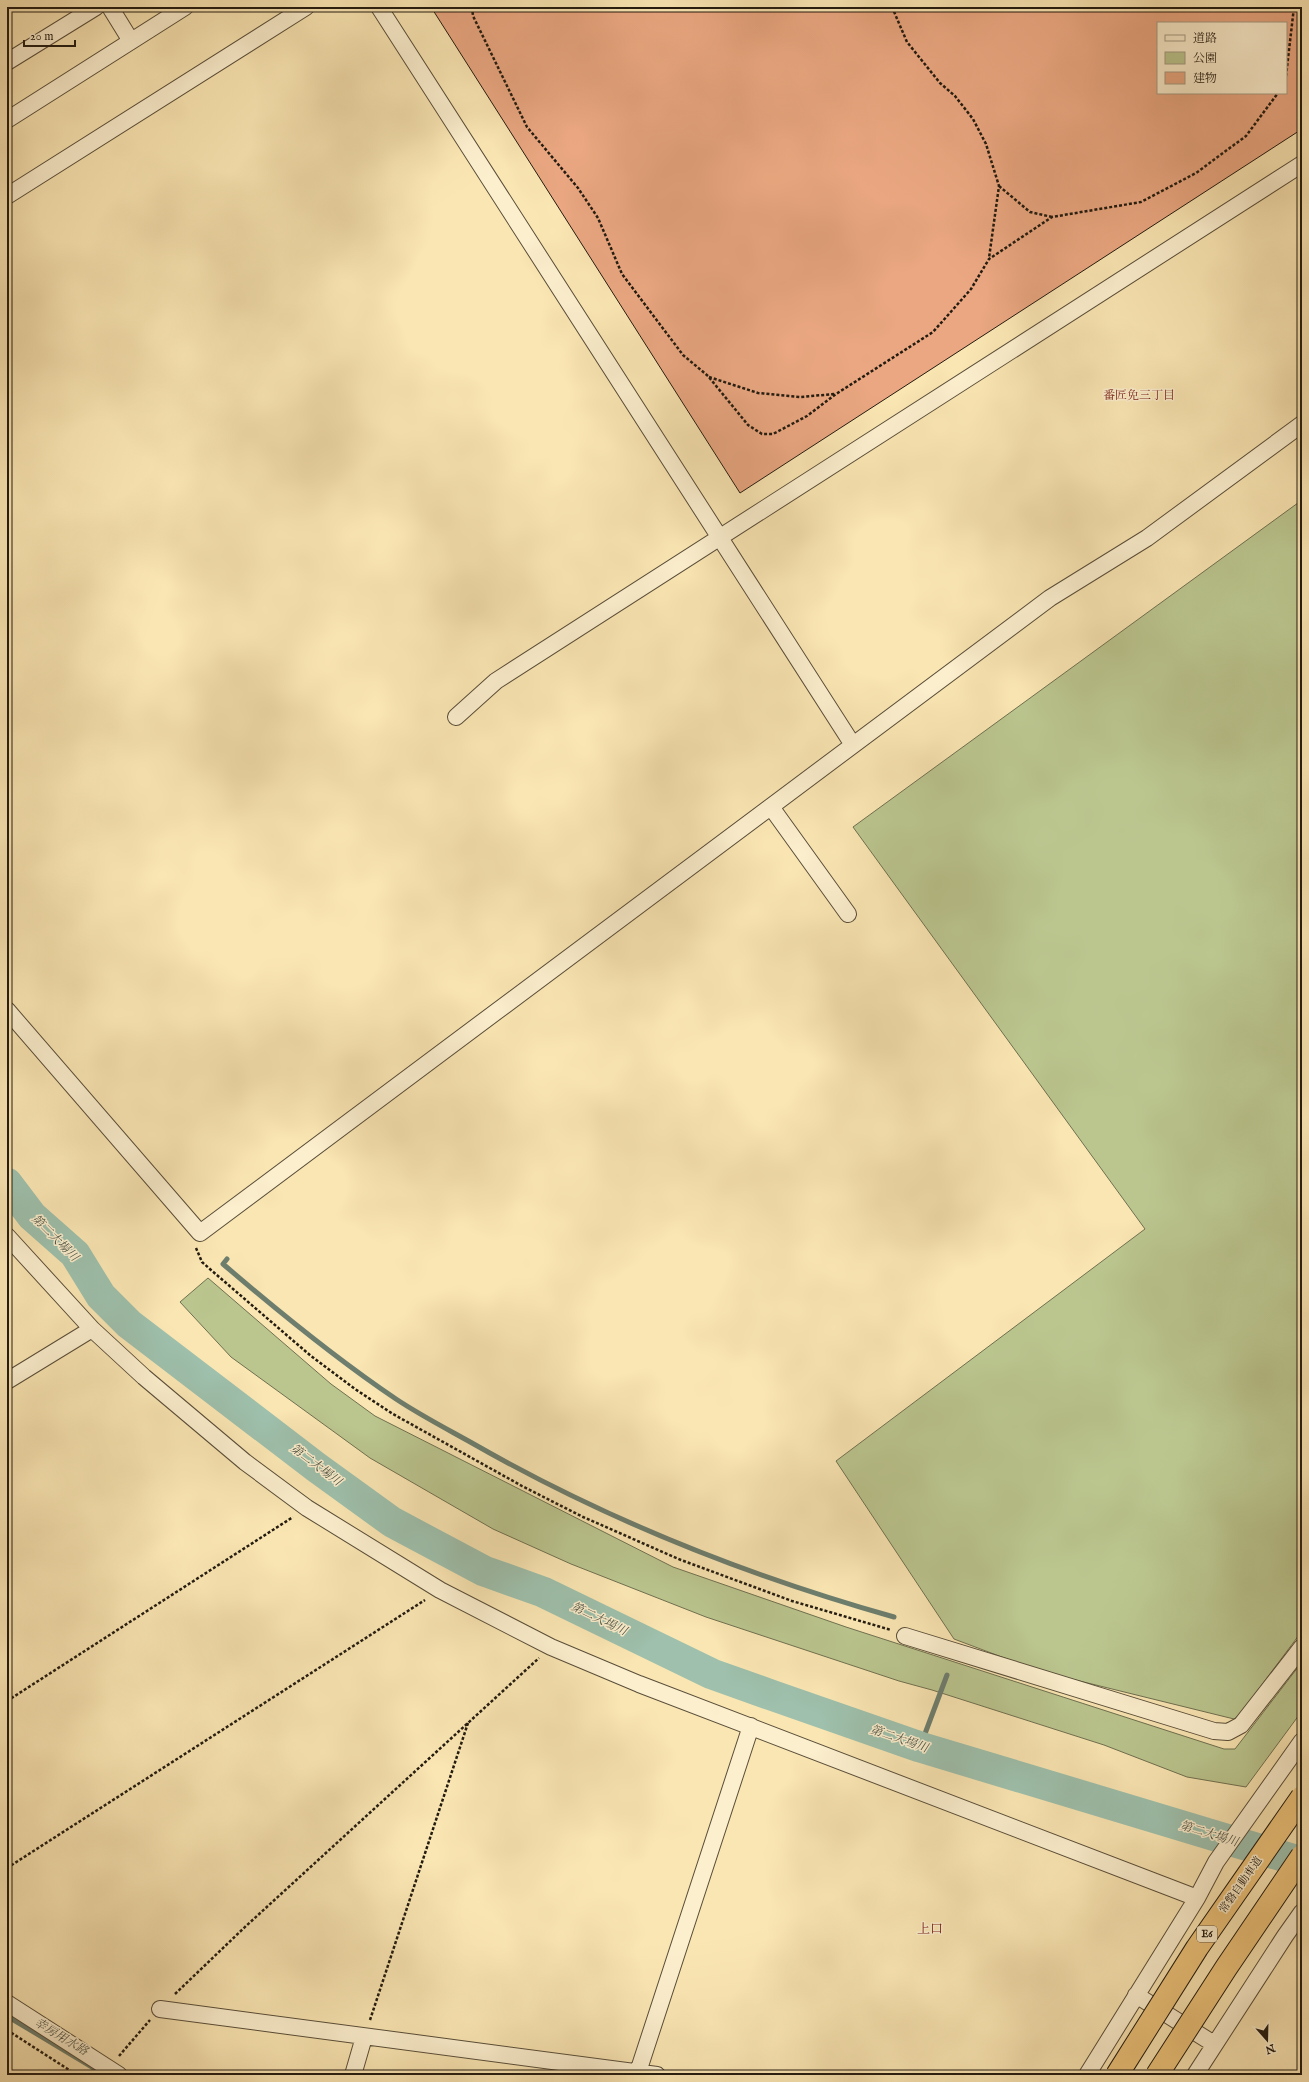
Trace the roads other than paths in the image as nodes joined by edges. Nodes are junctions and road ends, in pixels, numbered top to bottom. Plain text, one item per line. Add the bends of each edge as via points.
1 (96, 7) edge
2 (110, 7) edge
3 (185, 7) edge
4 (306, 7) edge
5 (379, 7) edge
6 (131, 41) junction
7 (7, 62) edge
8 (7, 120) edge
9 (1302, 164) edge
10 (7, 196) edge
11 (1302, 424) edge
12 (720, 538) junction
13 (456, 717) dead end
14 (853, 745) junction
15 (771, 807) junction
16 (848, 914) dead end
17 (7, 1010) edge
18 (7, 1236) edge
19 (92, 1329) junction
20 (7, 1381) edge
21 (905, 1636) road end
22 (1302, 1646) edge
23 (751, 1726) junction
24 (1302, 1741) edge
25 (1302, 1797) edge
26 (1302, 1856) edge
27 (1197, 1898) junction
28 (1302, 1912) edge
29 (1136, 1995) junction
30 (7, 2003) edge
31 (160, 2009) road end
32 (364, 2037) junction
33 (1214, 2044) junction
34 (108, 2071) edge
35 (637, 2074) edge
36 (353, 2075) edge
37 (656, 2075) edge
38 (1087, 2075) edge
39 (1117, 2075) edge
40 (1157, 2075) edge
41 (1195, 2075) edge

1 - 7 street
2 - 6 street
3 - 6 street
4 - 10 street
5 - 12 street
6 - 8 street
9 - 12 street
11 - 14 street via 1147,538 1050,598
12 - 13 street via 496,682
12 - 14 street
14 - 15 street
15 - 16 street
15 - 17 street via 200,1233
18 - 19 street
19 - 20 street
19 - 23 street via 210,1434 307,1508 440,1590 551,1647 639,1684
21 - 22 street via 1214,1731 1228,1732 1241,1725 1255,1710
23 - 27 street
23 - 35 street
24 - 27 street via 1244,1819 1216,1862
25 - 39 highway, 常磐自動車道 / E6, bridge via 1197,1948
26 - 40 highway, bridge
27 - 29 street
28 - 33 street
29 - 33 street
29 - 38 street
30 - 34 street
31 - 32 street
32 - 35 street
32 - 36 street
33 - 41 street
35 - 37 street

